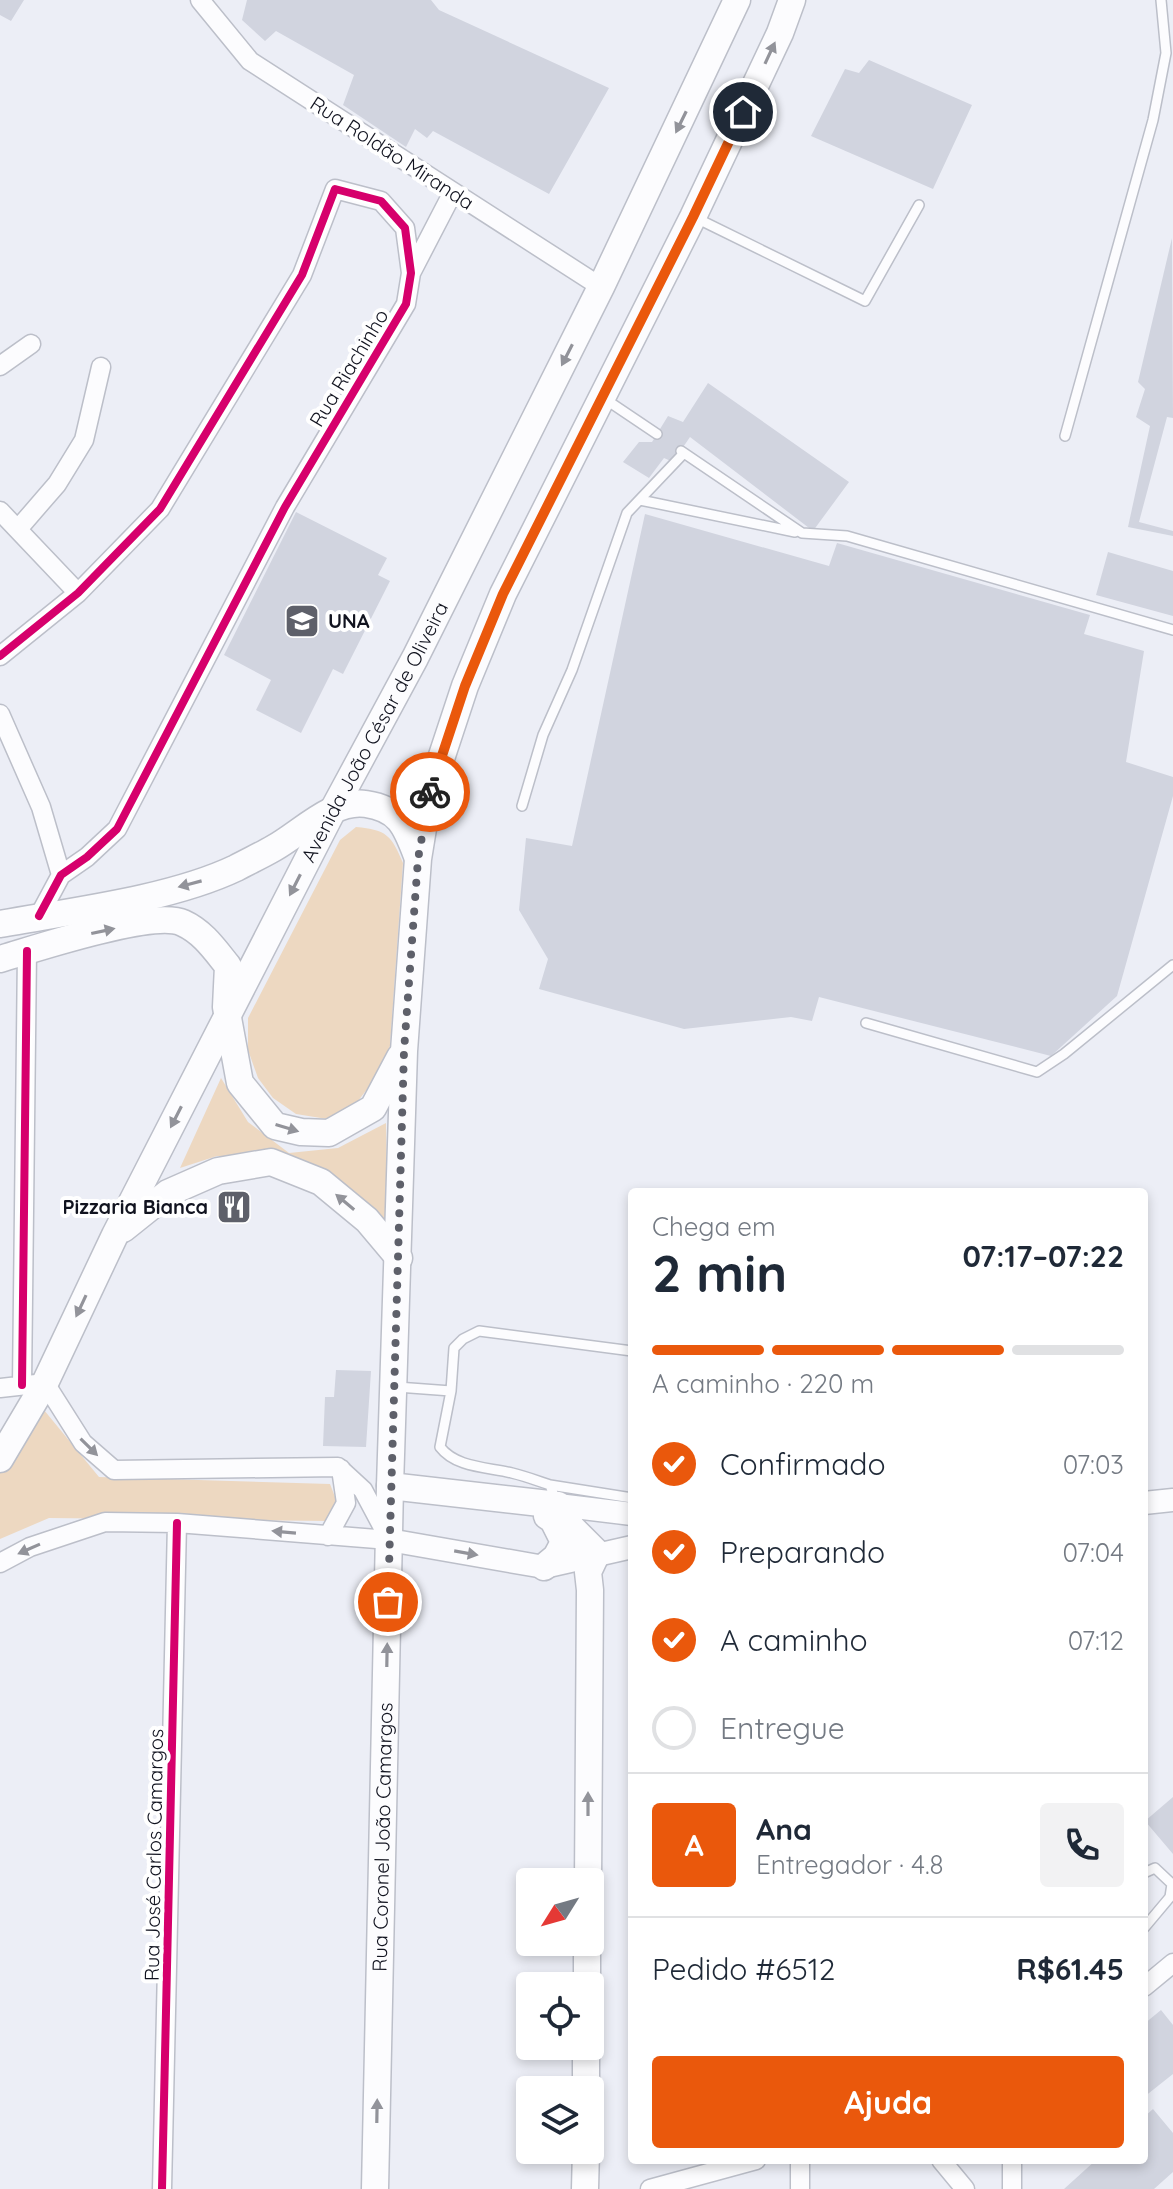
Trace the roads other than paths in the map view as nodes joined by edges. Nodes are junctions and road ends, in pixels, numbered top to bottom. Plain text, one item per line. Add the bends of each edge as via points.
1 (200, 0) edge
2 (737, 0) edge
3 (792, 0) edge
4 (1161, 0) edge
5 (453, 192) junction
6 (919, 205) dead end
7 (693, 217) junction
8 (411, 273) junction
9 (601, 287) junction
10 (31, 344) dead end
11 (0, 366) edge
12 (101, 367) dead end
13 (602, 398) junction
14 (657, 434) dead end
15 (1065, 436) dead end
16 (640, 500) junction
17 (0, 511) edge
18 (18, 529) junction
19 (802, 533) junction
20 (78, 593) junction
21 (1173, 630) edge
22 (0, 656) edge
23 (0, 714) edge
24 (522, 806) dead end
25 (333, 810) junction
26 (418, 859) junction
27 (61, 875) junction
28 (39, 916) junction
29 (0, 924) edge
30 (27, 951) junction
31 (0, 959) edge
32 (1173, 965) edge
33 (227, 1017) junction
34 (866, 1023) dead end
35 (404, 1051) junction
36 (115, 1235) junction
37 (399, 1258) junction
38 (628, 1350) edge
39 (33, 1384) junction
40 (394, 1387) junction
41 (0, 1388) edge
42 (451, 1391) junction
43 (0, 1459) edge
44 (341, 1469) junction
45 (390, 1486) junction
46 (554, 1495) junction
47 (628, 1498) edge
48 (1173, 1500) edge
49 (524, 1501) junction
50 (1148, 1503) edge
51 (628, 1513) edge
52 (177, 1523) junction
53 (328, 1536) junction
54 (389, 1540) junction
55 (628, 1548) edge
56 (597, 1553) junction
57 (0, 1563) edge
58 (544, 1567) junction
59 (588, 1868) edge
60 (1148, 1871) edge
61 (1148, 1923) edge
62 (1173, 1963) edge
63 (1148, 1984) edge
64 (586, 2164) edge
65 (741, 2164) edge
66 (800, 2164) edge
67 (944, 2164) edge
68 (1012, 2164) edge
69 (162, 2189) edge
70 (375, 2189) edge
71 (585, 2189) edge
72 (650, 2189) edge
73 (800, 2189) edge
74 (965, 2189) edge
75 (1012, 2189) edge

1 - 5 street, Rua Roldão Miranda via 250,61
2 -> 9 main road, Avenida João César de Oliveira
7 -> 3 main road
4 - 15 lane via 1166,53 1153,120
5 - 8 street
5 - 9 street, Rua Roldão Miranda
6 - 7 lane via 865,301
7 - 13 main road
8 - 20 street, Rua Riachinho via 405,228 381,201 335,189 302,275 160,509
8 - 27 street, Rua Riachinho via 406,304 285,507 117,829
9 -> 25 main road, Avenida João César de Oliveira
10 - 11 street
12 - 18 street via 84,440 57,484
13 - 14 lane
13 - 26 main road via 503,594 465,686 428,798
16 - 19 lane
16 - 19 lane via 682,452
16 - 24 lane via 627,513 572,670 543,735
17 - 18 street
18 - 20 street
19 - 21 lane via 847,536
20 - 22 street, Rua Riachinho
23 - 27 street via 41,807
25 - 26 main road via 363,803 390,811 406,825
25 -> 28 main road via 276,848 197,883
25 -> 33 main road, Avenida João César de Oliveira
26 - 35 main road
27 - 28 street, Rua Riachinho
28 - 29 main road
30 - 31 main road
30 -> 33 main road via 143,922 181,922 206,938 228,966
30 - 39 street
32 - 34 lane via 1037,1072
33 -> 35 main road via 240,1083 275,1126 301,1132 329,1133 373,1108
33 -> 36 main road, Avenida João César de Oliveira
35 - 37 main road
37 -> 36 main road via 367,1220 321,1182 271,1162 218,1171 168,1193
36 -> 39 main road, Avenida João César de Oliveira
37 - 40 main road
38 - 42 lane via 479,1331 454,1348
39 - 41 street
39 - 43 main road, Avenida João César de Oliveira
39 -> 44 street via 83,1443 114,1470
40 - 42 lane
40 - 45 main road
42 - 46 lane via 440,1447 447,1457 516,1473
44 - 53 street via 346,1503
44 - 54 street via 363,1490
45 - 49 main road
45 - 54 main road, Rua Coronel João Camargos
46 - 47 lane
46 - 49 main road
46 - 51 street
46 - 56 main road via 572,1528
48 - 50 street
49 - 58 main road via 561,1531 564,1542
53 -> 52 street
52 -> 57 street via 105,1522
52 - 69 street, Rua José Carlos Camargos
53 - 54 street
54 -> 58 street
70 -> 54 main road, Rua Coronel João Camargos
55 - 56 street
56 - 58 street
59 -> 56 main road via 588,1572
60 - 61 lane via 1155,1868 1172,1884 1170,1897
62 - 63 street
64 - 71 main road
65 - 72 street
66 - 73 street
67 - 74 street
68 - 75 street

